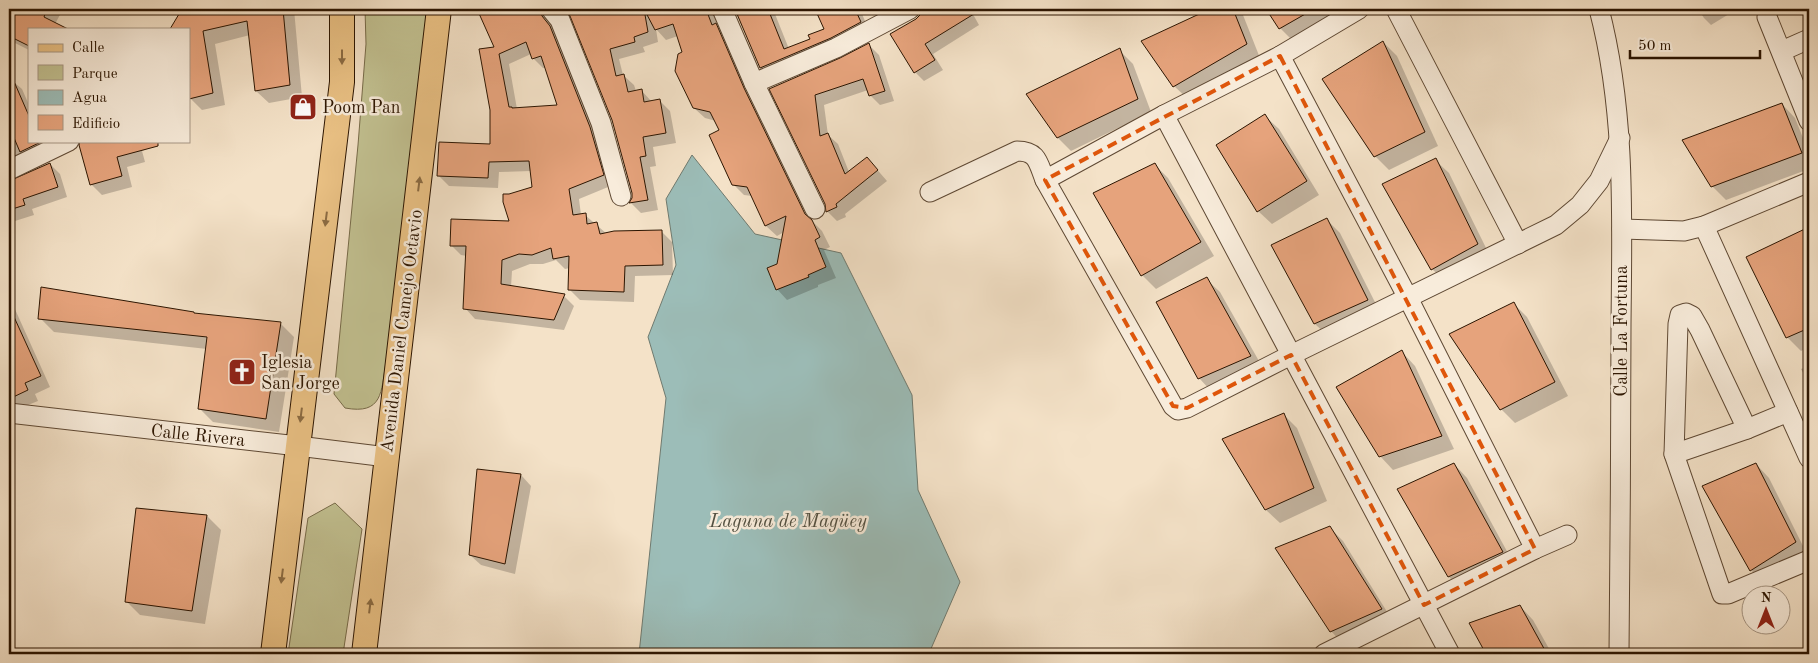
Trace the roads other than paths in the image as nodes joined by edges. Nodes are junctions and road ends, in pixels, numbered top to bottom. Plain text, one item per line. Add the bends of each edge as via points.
1 (342, 9) edge
2 (439, 9) edge
3 (551, 9) edge
4 (722, 9) edge
5 (910, 9) edge
6 (1359, 9) edge
7 (1396, 9) edge
8 (1599, 9) edge
9 (1767, 17) dead end
10 (1809, 39) edge
11 (1782, 51) junction
12 (1280, 56) junction
13 (754, 83) junction
14 (1164, 114) junction
15 (1809, 121) edge
16 (1620, 138) junction
17 (67, 142) edge
18 (9, 170) edge
19 (1046, 180) junction
20 (1809, 182) edge
21 (930, 192) dead end
22 (621, 196) dead end
23 (815, 209) dead end
24 (1704, 226) junction
25 (1622, 229) junction
26 (1518, 244) junction
27 (1408, 298) junction
28 (1290, 355) junction
29 (1788, 412) junction
30 (9, 414) edge
31 (1747, 429) junction
32 (298, 446) junction
33 (1674, 454) junction
34 (387, 458) junction
35 (1809, 458) edge
36 (1567, 535) dead end
37 (1535, 549) junction
38 (1809, 560) edge
39 (1424, 605) junction
40 (273, 654) edge
41 (364, 654) edge
42 (1324, 654) edge
43 (1450, 654) edge
44 (1619, 654) edge

1 -> 32 main road via 342,82
34 -> 2 main road, Avenida Daniel Camejo Octavio
3 - 22 street via 560,20 601,123
4 - 13 street
5 - 13 street via 836,48
6 - 12 street
7 - 26 street
8 - 16 street, Calle La Fortuna via 1615,85
9 - 11 street
10 - 11 street
11 - 15 street
12 - 14 street
12 - 27 street
13 - 23 street
14 - 19 street
14 - 28 street
16 - 25 street, Calle La Fortuna
16 - 26 street via 1599,181 1580,205 1556,225
17 - 18 street
19 - 21 street via 1035,156 1026,151 1016,151
19 - 28 street via 1178,410
20 - 24 street
24 - 25 street via 1684,231
24 - 29 street
25 - 44 street, Calle La Fortuna
26 - 27 street
27 - 28 street
27 - 37 street
28 - 39 street
29 - 31 street
29 - 35 street
30 - 32 street, Calle Rivera
31 - 33 street
31 - 33 street via 1692,316 1680,315
32 - 34 street, Calle Rivera
32 -> 40 main road
33 - 38 street via 1722,594
41 -> 34 main road, Avenida Daniel Camejo Octavio
36 - 37 street
37 - 39 street
39 - 42 street
39 - 43 street

